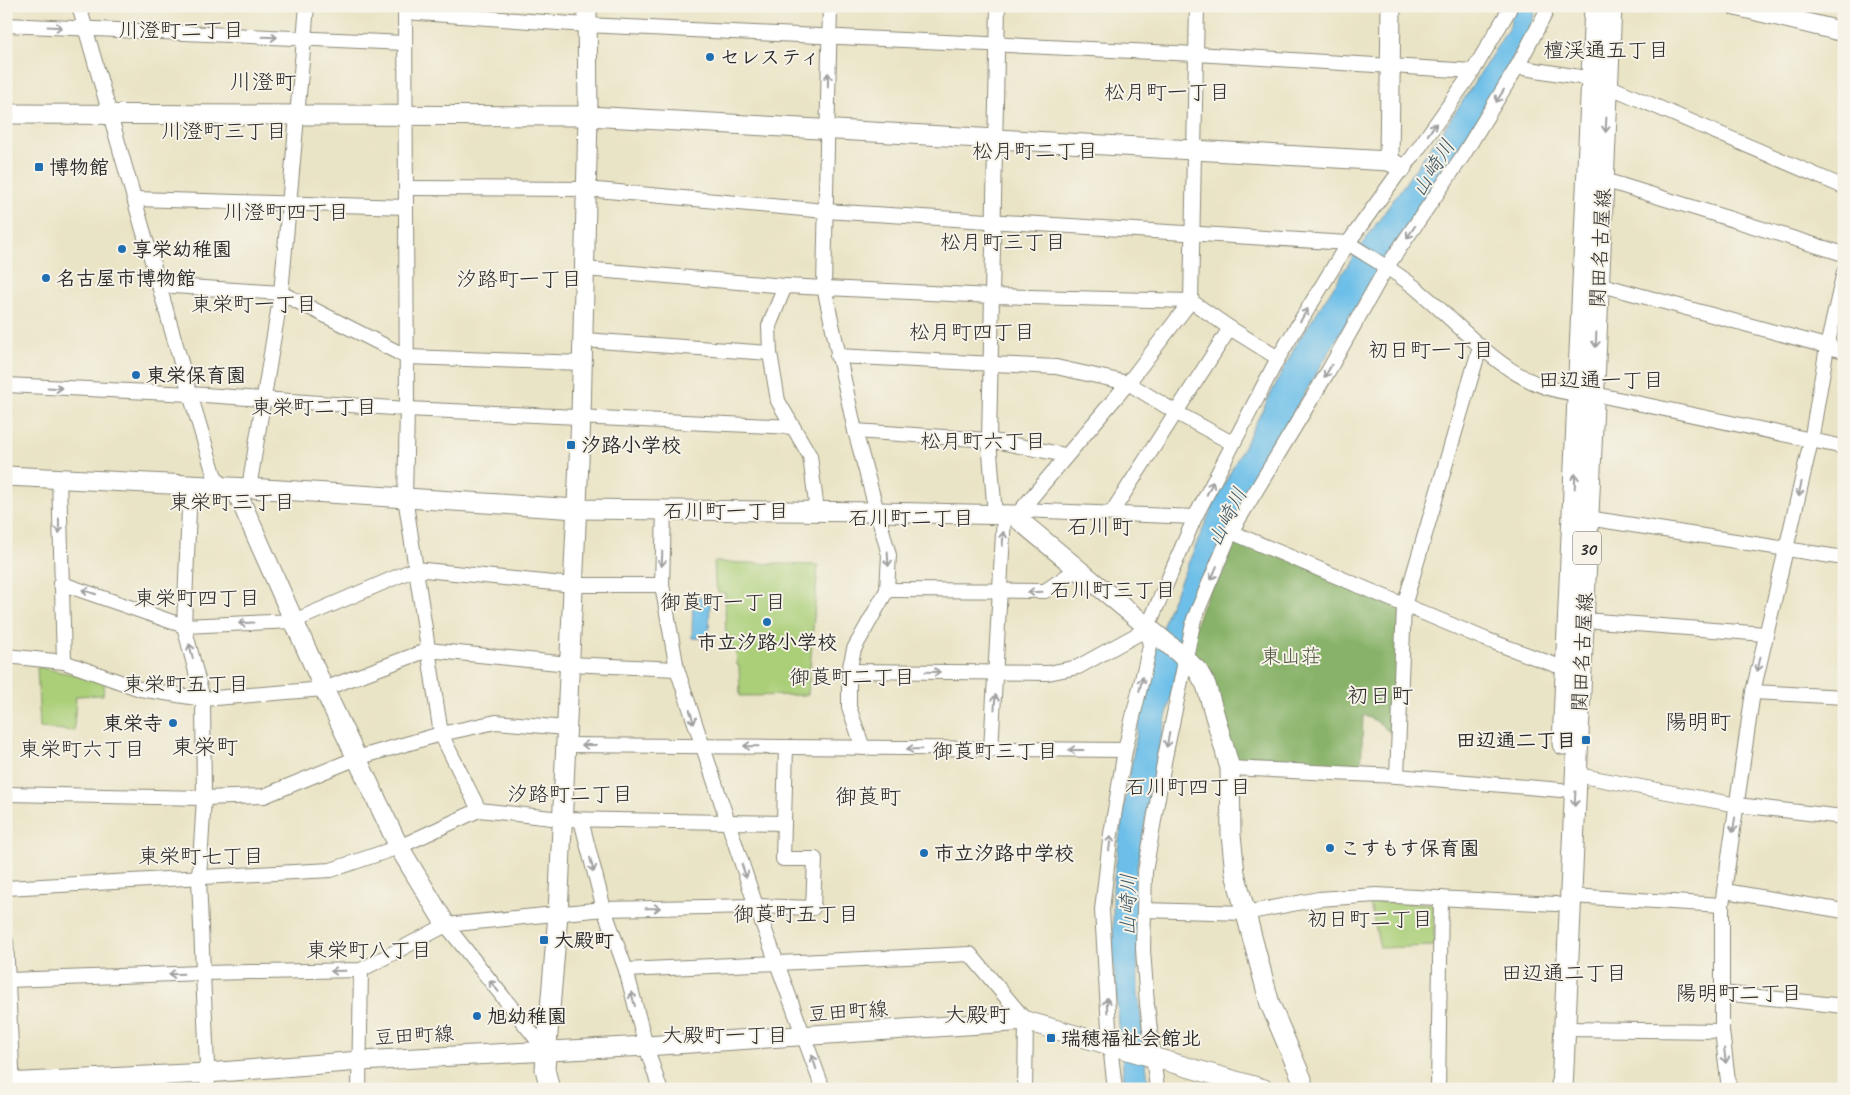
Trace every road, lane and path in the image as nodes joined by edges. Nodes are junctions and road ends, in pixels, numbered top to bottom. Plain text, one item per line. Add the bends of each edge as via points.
1 (79, 6) edge
2 (307, 6) edge
3 (830, 6) edge
4 (998, 6) edge
5 (1197, 6) edge
6 (1392, 6) edge
7 (1509, 6) edge
8 (1545, 6) edge
9 (1595, 6) edge
10 (1611, 6) edge
11 (1747, 7) edge
12 (405, 9) edge
13 (587, 16) edge
14 (6, 25) edge
15 (85, 29) junction
16 (1844, 32) edge
17 (829, 35) junction
18 (304, 38) junction
19 (405, 43) junction
20 (996, 45) junction
21 (1196, 54) junction
22 (1390, 66) junction
23 (1517, 67) junction
24 (1473, 71) junction
25 (1600, 82) junction
26 (6, 114) edge
27 (112, 115) junction
28 (296, 116) junction
29 (406, 116) junction
30 (588, 116) junction
31 (827, 128) junction
32 (994, 140) junction
33 (1194, 150) junction
34 (1395, 164) junction
35 (1604, 180) junction
36 (1844, 187) edge
37 (406, 188) junction
38 (586, 189) junction
39 (135, 199) junction
40 (289, 204) junction
41 (406, 207) junction
42 (825, 211) junction
43 (993, 223) junction
44 (1193, 234) junction
45 (1352, 246) junction
46 (1844, 254) edge
47 (1385, 267) junction
48 (585, 269) junction
49 (1844, 272) edge
50 (1591, 282) junction
51 (158, 285) junction
52 (785, 286) junction
53 (824, 287) junction
54 (281, 293) junction
55 (992, 296) junction
56 (1191, 301) junction
57 (1230, 328) junction
58 (584, 340) junction
59 (1480, 347) junction
60 (1827, 347) junction
61 (1844, 351) edge
62 (770, 353) junction
63 (837, 356) junction
64 (407, 357) junction
65 (1278, 358) junction
66 (583, 364) junction
67 (989, 364) junction
68 (1128, 383) junction
69 (6, 385) edge
70 (190, 394) junction
71 (1586, 394) junction
72 (263, 399) junction
73 (407, 409) junction
74 (1177, 413) junction
75 (582, 418) junction
76 (793, 427) junction
77 (855, 431) junction
78 (988, 440) junction
79 (1810, 441) junction
80 (1232, 443) junction
81 (1844, 447) edge
82 (1066, 455) junction
83 (6, 476) edge
84 (59, 477) junction
85 (190, 486) junction
86 (235, 487) junction
87 (405, 497) junction
88 (577, 509) junction
89 (664, 510) junction
90 (817, 511) junction
91 (878, 512) junction
92 (1112, 512) junction
93 (1009, 514) junction
94 (1581, 516) junction
95 (1195, 517) junction
96 (1231, 532) junction
97 (1786, 549) junction
98 (1844, 558) edge
99 (415, 569) junction
100 (1076, 569) junction
101 (60, 583) junction
102 (573, 585) junction
103 (662, 585) junction
104 (887, 590) junction
105 (1001, 593) junction
106 (1404, 606) junction
107 (1584, 620) junction
108 (294, 621) junction
109 (184, 626) junction
110 (1153, 633) junction
111 (1765, 634) junction
112 (428, 650) junction
113 (6, 656) edge
114 (1182, 656) junction
115 (64, 662) junction
116 (569, 664) junction
117 (1574, 666) junction
118 (676, 669) junction
119 (849, 671) junction
120 (997, 674) junction
121 (324, 689) junction
122 (1753, 692) junction
123 (1844, 697) edge
124 (203, 699) junction
125 (441, 734) junction
126 (566, 736) junction
127 (702, 746) junction
128 (786, 747) junction
129 (863, 748) junction
130 (991, 750) junction
131 (1125, 750) junction
132 (357, 758) junction
133 (1230, 768) junction
134 (1577, 775) junction
135 (1397, 776) junction
136 (1561, 790) junction
137 (6, 794) edge
138 (204, 798) junction
139 (1737, 805) junction
140 (479, 810) junction
141 (1844, 817) edge
142 (561, 820) junction
143 (581, 820) junction
144 (728, 822) junction
145 (784, 823) junction
146 (399, 847) junction
147 (199, 879) junction
148 (6, 888) edge
149 (1441, 898) junction
150 (1724, 898) junction
151 (1564, 900) junction
152 (756, 906) junction
153 (604, 909) junction
154 (1144, 910) junction
155 (1844, 912) edge
156 (558, 914) junction
157 (1245, 914) junction
158 (446, 925) junction
159 (6, 941) edge
160 (777, 962) junction
161 (361, 970) junction
162 (626, 970) junction
163 (202, 973) junction
164 (8, 980) junction
165 (1722, 993) junction
166 (1844, 1006) edge
167 (1026, 1021) junction
168 (1565, 1029) junction
169 (1722, 1031) junction
170 (806, 1036) junction
171 (1112, 1045) junction
172 (646, 1046) junction
173 (546, 1051) junction
174 (1151, 1056) junction
175 (360, 1061) junction
176 (207, 1081) edge
177 (10, 1085) edge
178 (359, 1089) edge
179 (550, 1089) edge
180 (660, 1089) edge
181 (823, 1089) edge
182 (1025, 1089) edge
183 (1115, 1089) edge
184 (1156, 1089) edge
185 (1264, 1089) edge
186 (1302, 1089) edge
187 (1438, 1089) edge
188 (1548, 1089) edge
189 (1562, 1089) edge
190 (1729, 1089) edge

1 - 15 street
2 - 18 street
3 - 17 street
4 - 20 street
5 - 21 street
6 - 22 street
7 - 24 street
8 - 23 street via 1545,14
9 - 25 main road, 関田名古屋線 / 30
10 - 25 main road, 関田名古屋線 / 30
11 - 16 street
12 - 13 street
12 - 19 street
13 - 17 street
13 - 30 street
14 -> 15 street
15 -> 18 street
15 - 27 street
17 - 20 street
31 -> 17 street
18 - 19 street
18 - 28 street
19 - 29 street
20 - 21 street
20 - 32 street
21 - 22 street
21 - 33 street
22 - 24 street
22 - 34 street
23 - 25 street
23 -> 47 street via 1462,157
34 -> 24 street via 1411,159
25 -> 35 main road, 関田名古屋線 / 30
25 - 36 street
25 - 50 main road, 関田名古屋線 / 30
26 - 27 street
27 - 28 street
27 - 39 street
28 - 29 street
28 - 40 street
29 - 30 street
29 - 37 street
30 - 31 street
30 - 38 street
31 - 32 street
31 - 42 street
32 - 33 street
32 - 43 street
33 - 34 street
33 - 44 street
34 - 45 street
35 - 46 street
35 - 50 main road, 関田名古屋線 / 30
37 - 38 street
37 - 41 street
38 - 42 street
38 - 48 street
39 - 40 street
39 - 51 street
40 - 41 street
40 - 54 street
41 - 64 street
42 - 43 street
42 - 53 street
43 - 44 street
43 - 55 street
44 - 45 street
44 - 56 street
45 - 47 street
65 -> 45 street
47 - 59 street via 1418,289
47 -> 96 street via 1326,375
48 - 52 street
48 - 58 street
49 - 60 street
50 - 60 street
50 - 71 main road, 関田名古屋線 / 30
51 - 54 street
51 - 70 street
52 - 53 street
52 - 62 street via 770,320
53 - 55 street
53 - 63 street
54 - 64 street
54 - 72 street
55 - 56 street
55 - 67 street
56 - 57 street
56 - 68 street
57 - 65 street
57 - 74 street
58 - 62 street
58 - 66 street
59 - 71 street via 1514,373 1541,386
59 - 106 street
60 - 61 street
60 - 79 street
62 - 76 street via 778,400
63 - 67 street
63 - 77 street
64 - 66 street
64 - 73 street
65 - 80 street
66 - 75 street
67 - 68 street via 1056,367
67 - 78 street
68 - 74 street
68 - 82 street
69 -> 70 street
70 - 72 street
70 - 86 street via 214,474
71 - 79 street
71 - 94 main road, 関田名古屋線 / 30
72 - 73 street
72 - 86 street
73 - 75 street
73 - 87 street
74 - 80 street
74 - 92 street
75 - 76 street
75 - 88 street
76 - 90 street via 810,456
77 - 78 street
77 - 91 street
78 - 82 street
78 - 93 street
79 - 81 street
79 -> 97 street
95 -> 80 street
82 - 93 street
83 - 84 street
84 - 85 street
84 -> 101 street
85 - 86 street
85 - 109 street
86 - 87 street
86 - 108 street
87 - 88 street
87 - 99 street
88 - 89 street
88 - 102 street
89 - 90 street
89 -> 103 street
90 - 91 street
91 - 93 street
91 -> 104 street via 889,555
92 - 93 street
92 - 95 street
93 - 100 street
105 -> 93 street
94 - 97 street
94 - 107 main road, 関田名古屋線 / 30
94 - 117 main road, 関田名古屋線 / 30
95 - 110 street
96 - 106 street
96 -> 114 street
97 - 98 street
97 - 111 street
99 - 102 street
99 - 108 street
99 - 112 street
100 -> 105 street via 1045,591
100 - 110 street
109 -> 101 street
101 - 115 street
102 - 103 street
102 - 116 street
103 - 118 street
104 - 105 street
104 - 119 street via 854,649
105 - 120 street
106 - 117 street via 1555,665
106 - 135 street
107 - 111 street
107 - 117 main road, 関田名古屋線 / 30
108 -> 109 street
108 - 121 street
124 -> 109 street
110 - 114 street
110 - 120 street via 1078,667 1048,673
131 -> 110 street
111 -> 122 street
112 - 116 street
112 - 121 street
112 - 125 street
113 - 115 street
114 - 133 street via 1198,671 1206,685
114 -> 154 street via 1145,872
115 - 124 street via 140,689
116 - 118 street
116 - 126 street
117 - 134 main road, 関田名古屋線 / 30
117 - 136 main road, 関田名古屋線 / 30
118 -> 127 street
119 -> 120 street
119 - 129 street via 849,707
130 -> 120 street
121 - 124 street
121 - 132 street
122 - 123 street
122 - 139 street
124 - 138 street
125 - 126 street via 496,722
125 - 132 street
125 - 140 street
127 -> 126 street
126 - 142 street
128 -> 127 street
127 - 144 street
128 - 129 street
128 - 145 street
130 -> 129 street
131 -> 130 street
171 -> 131 street via 1102,910
132 - 138 street via 264,796
132 - 146 street
133 - 135 street
133 - 157 street via 1232,835
134 - 139 street
134 -> 151 main road, 関田名古屋線 / 30
135 - 136 street
136 - 151 main road, 関田名古屋線 / 30
137 - 138 street
138 - 147 street
139 - 141 street
139 -> 150 street
140 - 142 street
140 - 146 street
142 - 143 street
142 - 156 street
143 - 144 street
143 -> 153 street
144 - 145 street
144 -> 152 street
145 - 152 street via 783,859 815,859 813,908
146 - 147 street via 331,870
146 - 158 street
147 - 148 street
147 - 163 street
149 - 151 street
149 - 157 street via 1376,895 1319,899
149 - 187 street
150 - 151 street
150 - 155 street
150 - 165 street
151 - 168 main road, 関田名古屋線 / 30
151 - 188 main road, 関田名古屋線 / 30
153 -> 152 street
152 - 160 street
153 - 156 street
153 - 162 street
154 - 157 street
154 - 174 street
156 - 158 street
156 - 173 street
157 - 186 street via 1270,1004 1302,1079
158 - 161 street
173 -> 158 street
159 - 164 street
160 - 162 street
160 - 167 street via 970,954
160 - 170 street
161 -> 163 street
161 - 175 street
172 -> 162 street
163 -> 164 street
163 - 176 street
164 - 177 street
165 - 166 street
165 - 169 street
167 - 170 street, 豆田町線
167 - 171 street, 豆田町線
167 - 182 street
168 - 169 street
168 - 189 main road, 関田名古屋線 / 30
169 -> 190 street
170 - 172 street, 豆田町線
181 -> 170 street
171 - 174 street, 豆田町線
171 - 183 street
172 - 173 street, 豆田町線
172 - 180 street
173 - 175 street, 豆田町線
173 - 179 street via 545,1069
174 - 184 street
174 - 185 street, 豆田町線
175 - 176 street, 豆田町線
175 - 178 street
176 - 177 street, 豆田町線

